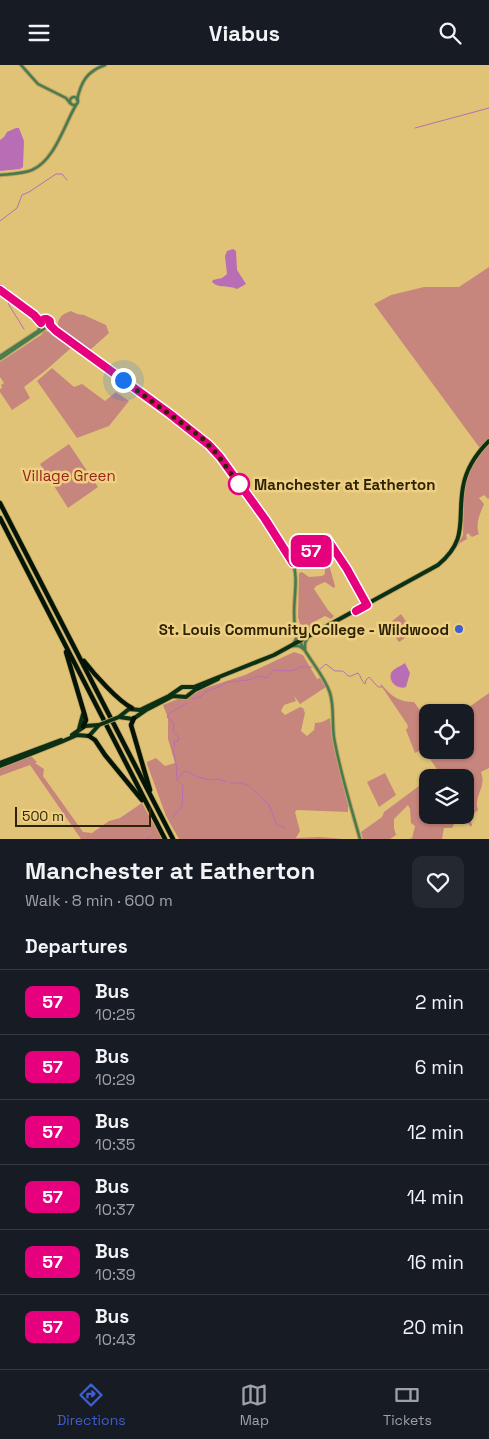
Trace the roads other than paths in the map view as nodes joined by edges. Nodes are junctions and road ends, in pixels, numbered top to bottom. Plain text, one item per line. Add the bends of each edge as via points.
1 (21, 65) edge
2 (105, 65) edge
3 (66, 98) junction
4 (75, 98) junction
5 (71, 103) junction
6 (76, 105) junction
7 (72, 113) junction
8 (0, 175) edge
9 (0, 290) edge
10 (42, 323) junction
11 (48, 327) junction
12 (0, 358) edge
13 (489, 441) edge
14 (0, 503) edge
15 (0, 517) edge
16 (297, 631) junction
17 (308, 637) junction
18 (62, 638) junction
19 (301, 641) junction
20 (292, 646) junction
21 (76, 649) junction
22 (305, 650) junction
23 (226, 675) junction
24 (185, 687) junction
25 (180, 689) junction
26 (189, 694) junction
27 (182, 697) junction
28 (131, 709) junction
29 (83, 712) junction
30 (119, 717) junction
31 (133, 718) junction
32 (99, 725) junction
33 (89, 726) junction
34 (83, 727) junction
35 (76, 732) junction
36 (90, 734) junction
37 (83, 735) junction
38 (0, 765) edge
39 (156, 806) junction
40 (152, 813) junction
41 (165, 839) edge
42 (173, 839) edge
43 (360, 839) edge

1 - 3 street via 38,85
2 - 4 street via 88,74
3 - 4 street
3 - 5 street
4 - 5 street
4 - 6 street
5 - 6 street
5 - 7 street
6 - 7 street
7 - 8 street via 51,152 38,166 25,172
9 - 10 street
10 - 11 street
10 - 11 street via 48,319
10 - 12 street via 38,331
11 - 12 street
11 - 16 street via 202,438 217,454 293,563
13 - 17 main road via 474,458 465,477 460,532 447,556 428,572
14 - 21 highway
15 - 18 highway
16 - 17 street
16 - 19 street
16 - 20 street
17 - 19 main road
17 - 22 street via 304,643
18 - 29 highway
18 - 40 highway
19 - 20 main road
19 - 22 street
20 - 22 street
20 - 23 main road
21 - 28 highway via 92,671
21 - 39 highway
22 - 43 street via 331,697 334,742
23 - 24 main road via 194,687
23 - 26 main road
24 - 25 main road
24 - 26 main road
25 - 27 main road
25 - 28 main road via 142,709
26 - 27 main road
27 - 31 main road via 173,696
28 - 30 main road
28 - 31 main road via 136,713
28 - 31 main road via 126,715
29 - 34 highway via 86,720
29 - 35 main road via 81,726
30 - 31 main road
30 - 32 main road, bridge
31 - 39 highway via 131,725
32 - 33 main road
32 - 36 main road
33 - 34 main road
33 - 36 main road via 92,729
34 - 35 main road
34 - 37 main road
35 - 38 main road
36 - 37 main road
36 - 40 highway
37 - 38 main road
39 - 42 highway
40 - 41 highway

